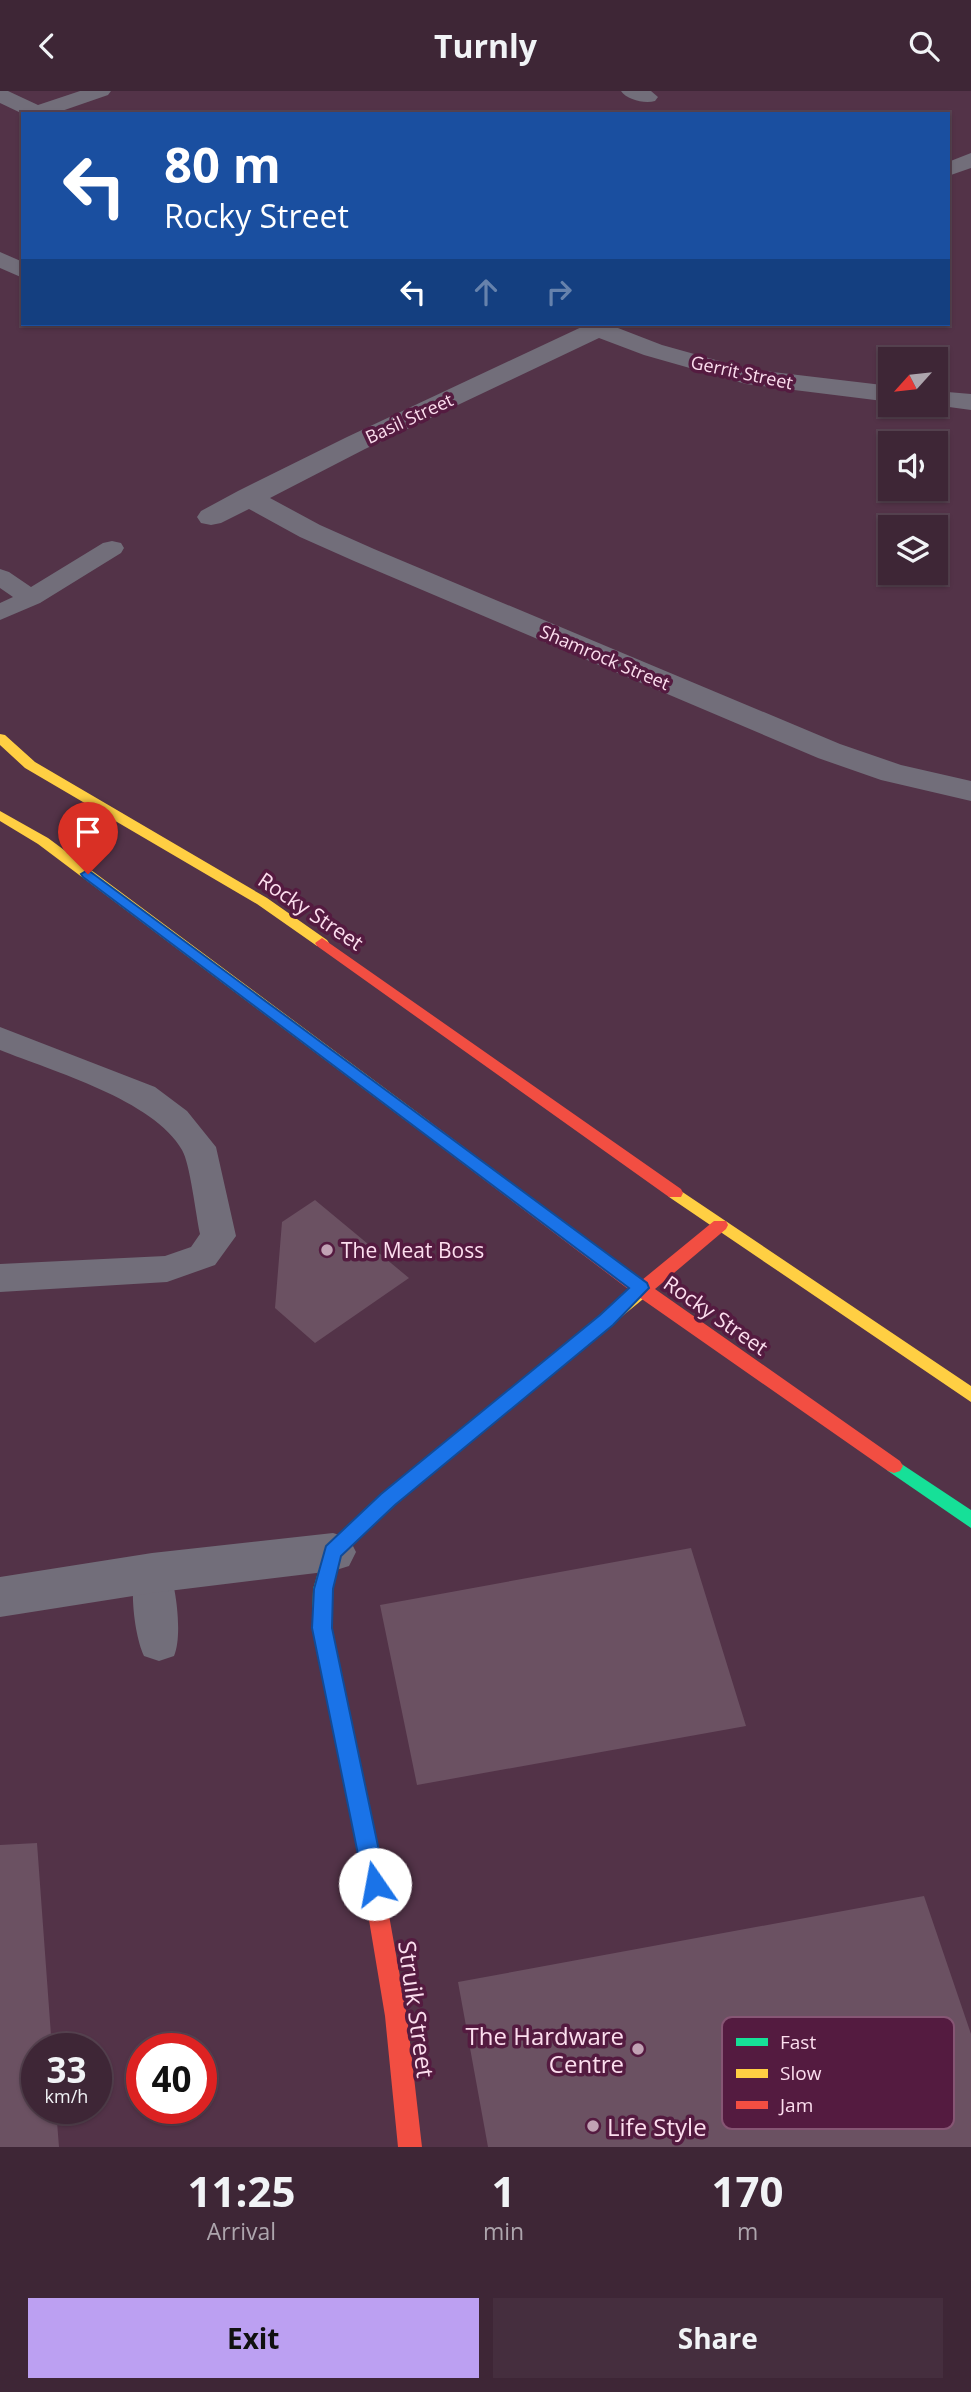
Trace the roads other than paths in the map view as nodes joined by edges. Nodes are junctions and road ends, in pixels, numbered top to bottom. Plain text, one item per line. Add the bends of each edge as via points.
1 (101, 91) edge
2 (0, 95) edge
3 (21, 112) edge
4 (38, 112) edge
5 (971, 160) edge
6 (950, 169) edge
7 (0, 259) edge
8 (21, 270) edge
9 (603, 326) edge
10 (878, 392) edge
11 (948, 400) edge
12 (971, 402) edge
13 (248, 497) junction
14 (211, 517) dead end
15 (112, 548) dead end
16 (0, 577) edge
17 (31, 598) junction
18 (0, 612) edge
19 (0, 738) edge
20 (971, 791) edge
21 (0, 815) edge
22 (0, 1038) edge
23 (720, 1225) junction
24 (0, 1278) edge
25 (641, 1288) junction
26 (971, 1395) edge
27 (971, 1520) edge
28 (333, 1552) junction
29 (152, 1573) junction
30 (0, 1597) edge
31 (159, 1643) dead end
32 (410, 2147) edge

1 - 4 street
2 - 3 street
5 - 6 street
7 - 8 street
9 - 10 street, Gerrit Street via 653,351 746,376
9 - 13 street, Basil Street
11 - 12 street
13 - 14 street, Basil Street
13 - 20 street, Shamrock Street via 364,555 829,751 892,773
15 - 17 lane
16 - 17 lane
17 - 18 lane
19 - 23 street, Rocky Street via 30,765 262,901
21 - 25 street, Rocky Street via 43,841
22 - 24 lane via 143,1095 175,1119 200,1147 218,1236 203,1256 167,1269
23 - 25 street
23 - 26 street, Rocky Street
25 - 27 street, Rocky Street
25 - 28 street via 388,1499
28 - 29 street
28 - 32 street, Struik Street via 323,1589 322,1628 375,1884 406,2088
29 - 30 street
29 - 31 lane

